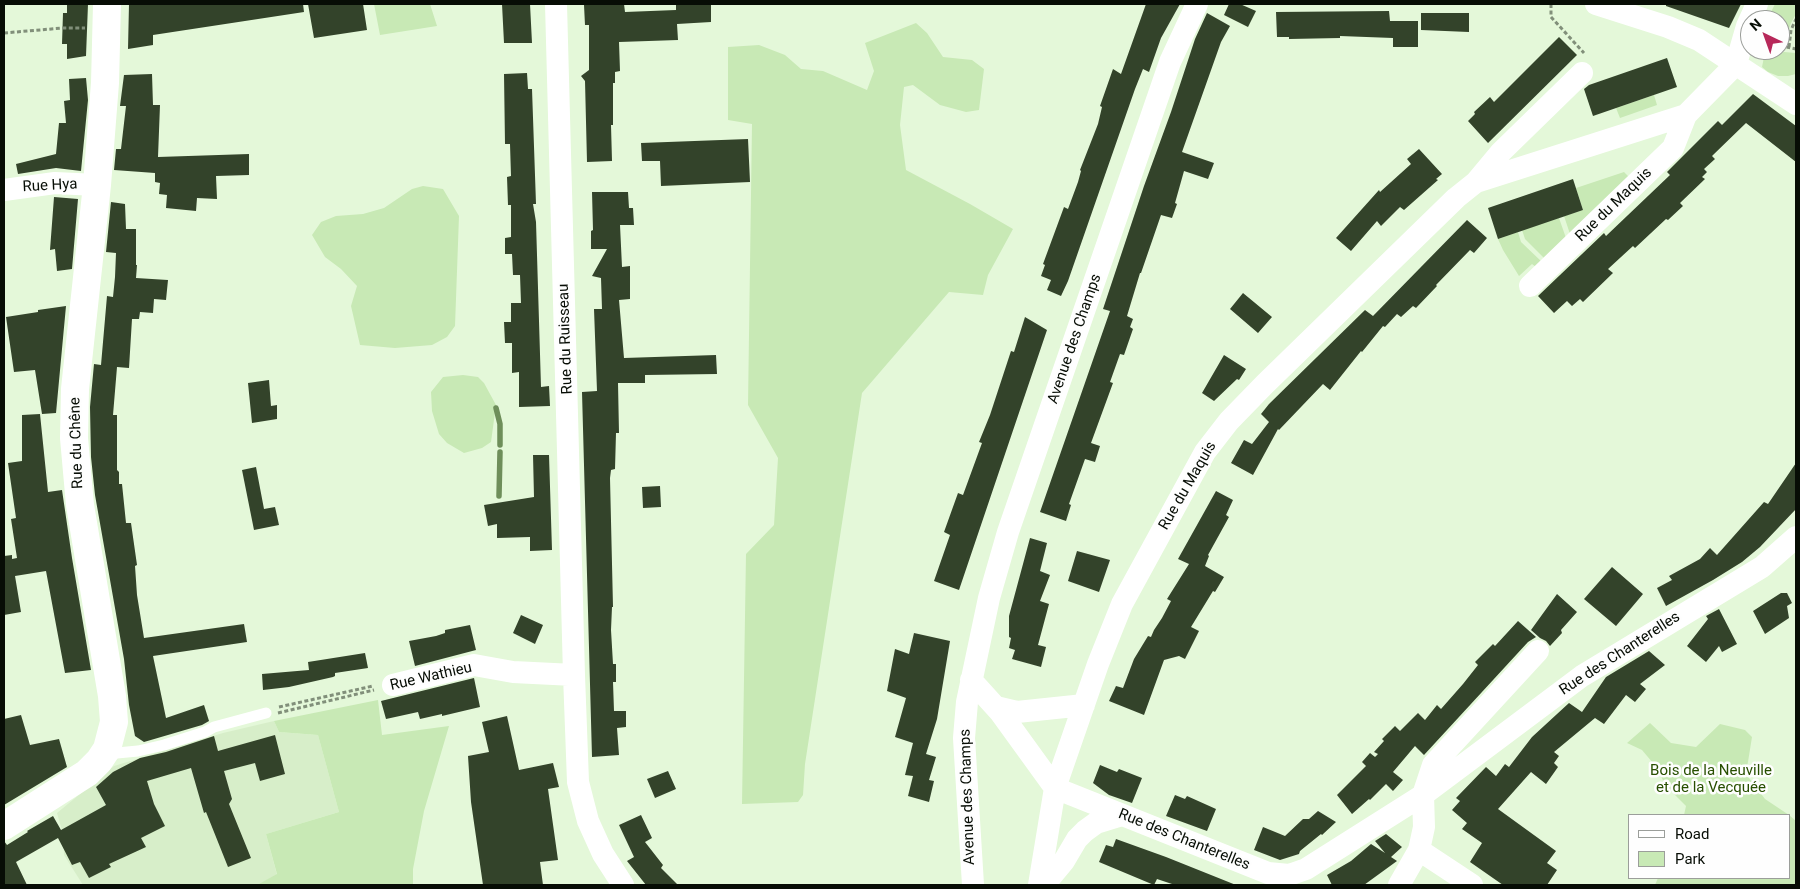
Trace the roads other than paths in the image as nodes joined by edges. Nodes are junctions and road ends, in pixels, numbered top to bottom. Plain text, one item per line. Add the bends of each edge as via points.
1 (556, 4) edge
2 (1197, 4) edge
3 (1596, 4) edge
4 (1757, 4) edge
5 (107, 16) edge
6 (1736, 64) junction
7 (1586, 66) road end
8 (1795, 102) edge
9 (1686, 115) junction
10 (1476, 182) junction
11 (97, 185) junction
12 (4, 190) edge
13 (1530, 286) dead end
14 (1796, 537) edge
15 (1538, 651) dead end
16 (574, 675) junction
17 (971, 680) junction
18 (393, 685) road end
19 (1084, 704) junction
20 (996, 707) junction
21 (266, 714) road end
22 (107, 749) junction
23 (1055, 788) junction
24 (1423, 795) junction
25 (1122, 815) junction
26 (4, 826) edge
27 (1419, 850) junction
28 (623, 885) edge
29 (972, 885) edge
30 (1039, 885) edge
31 (1044, 885) edge
32 (1399, 885) edge
33 (1472, 885) edge

1 - 16 street, Rue du Ruisseau
2 - 17 street, Avenue des Champs via 1170,62 1008,532
3 - 6 street via 1687,34
4 - 6 street
5 - 11 main road, Rue du Chêne
6 - 8 street
6 - 9 street, Rue du Maquis
7 - 10 street, Rue du Maquis via 1501,152
9 - 10 street, Rue du Maquis
9 - 13 street, Rue du Maquis via 1673,148
10 - 19 street, Rue du Maquis via 1265,384 1229,421 1205,452 1122,604
11 - 12 street, Rue Hya via 55,183
11 - 22 main road, Rue du Chêne via 75,388 74,438 80,505 112,696 114,722
14 - 24 street, Rue des Chanterelles via 1762,567 1582,676
15 - 24 street via 1433,765
16 - 18 street, Rue Wathieu via 513,672 474,665
16 - 28 street via 578,782 588,821 603,854
17 - 20 street
17 - 29 street, Avenue des Champs via 964,738
19 - 20 street via 1017,712
19 - 23 street, Rue du Maquis
20 - 23 street
21 - 22 lane via 138,751 117,753
22 - 26 main road, Rue du Chêne via 87,773
23 - 25 street, Rue des Chanterelles
23 - 30 street
24 - 25 street, Rue des Chanterelles via 1306,869 1289,875 1268,873
24 - 27 street via 1424,827
25 - 31 street via 1096,823 1085,831
27 - 32 street
27 - 33 street

